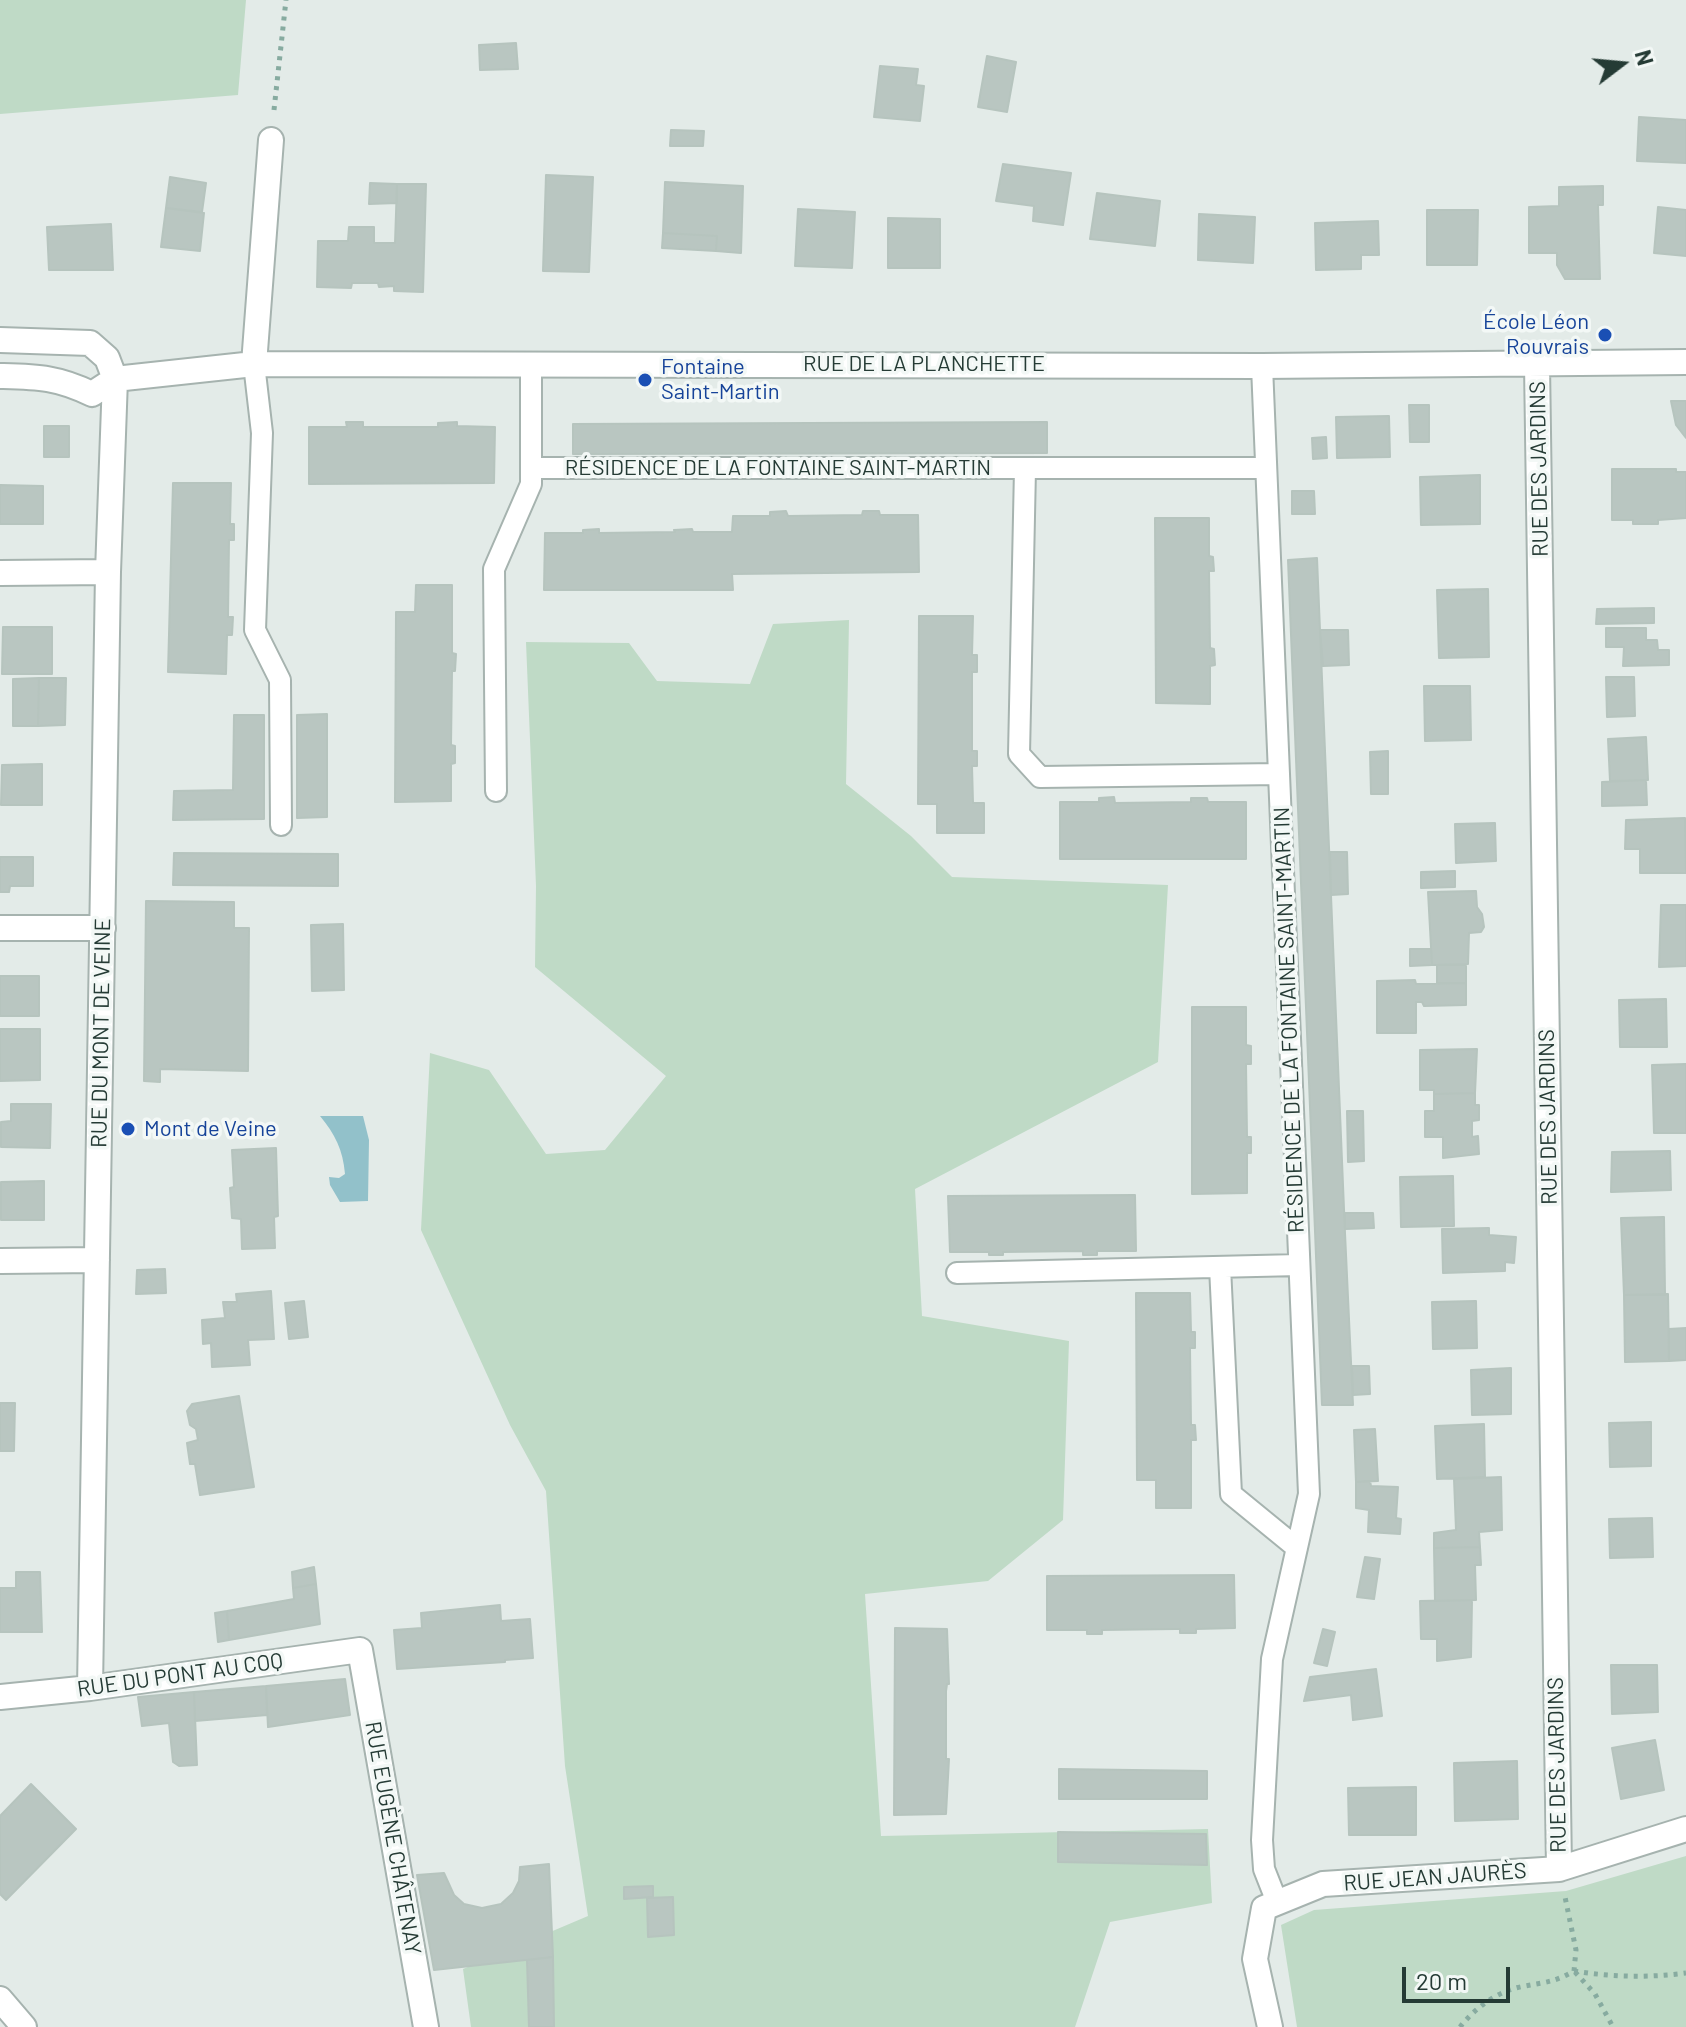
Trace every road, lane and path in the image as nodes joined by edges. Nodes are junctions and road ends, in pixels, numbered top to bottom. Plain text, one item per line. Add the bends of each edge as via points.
1 (286, 0) edge
2 (271, 140) joint
3 (0, 340) edge
4 (1686, 362) edge
5 (531, 363) junction
6 (254, 364) junction
7 (1537, 364) junction
8 (1262, 366) junction
9 (0, 376) edge
10 (115, 379) junction
11 (531, 468) junction
12 (1266, 468) junction
13 (1025, 469) junction
14 (108, 572) junction
15 (0, 573) edge
16 (1279, 774) junction
17 (496, 791) dead end
18 (281, 825) dead end
19 (0, 928) edge
20 (103, 928) junction
21 (97, 1260) junction
22 (0, 1261) edge
23 (1299, 1265) junction
24 (1220, 1267) junction
25 (957, 1273) dead end
26 (1297, 1548) junction
27 (360, 1650) joint
28 (90, 1688) junction
29 (0, 1697) edge
30 (1686, 1829) edge
31 (1559, 1869) junction
32 (1277, 1902) junction
33 (1574, 1971) junction
34 (1686, 1973) edge
35 (0, 1999) edge
36 (24, 2027) edge
37 (426, 2027) edge
38 (1270, 2027) edge
39 (1460, 2027) edge
40 (1613, 2027) edge

1 - 2 path
2 - 6 street
3 - 10 street via 90,343 107,358
4 - 7 street, RUE DE LA PLANCHETTE
5 - 6 street, RUE DE LA PLANCHETTE
5 - 8 street, RUE DE LA PLANCHETTE
5 - 11 lane
6 - 10 street, RUE DE LA PLANCHETTE
6 - 18 lane via 262,433 255,630 280,680
7 - 8 street, RUE DE LA PLANCHETTE
7 - 31 street, RUE DES JARDINS
8 - 12 lane, RÉSIDENCE DE LA FONTAINE SAINT-MARTIN
9 - 10 street, RUE DE LA PLANCHETTE via 67,382 92,394
10 - 14 street, RUE DU MONT DE VEINE
11 - 13 lane, RÉSIDENCE DE LA FONTAINE SAINT-MARTIN
11 - 17 lane via 531,484 494,569
12 - 13 lane, RÉSIDENCE DE LA FONTAINE SAINT-MARTIN
12 - 16 lane, RÉSIDENCE DE LA FONTAINE SAINT-MARTIN
13 - 16 lane, RÉSIDENCE DE LA FONTAINE SAINT-MARTIN via 1019,754 1040,777
14 - 15 street
14 - 20 street, RUE DU MONT DE VEINE
16 - 23 lane, RÉSIDENCE DE LA FONTAINE SAINT-MARTIN
19 - 20 street
20 - 21 street, RUE DU MONT DE VEINE
21 - 22 street
21 - 28 street, RUE DU MONT DE VEINE
23 - 24 lane, RÉSIDENCE DE LA FONTAINE SAINT-MARTIN
23 - 26 lane, RÉSIDENCE DE LA FONTAINE SAINT-MARTIN via 1309,1494
24 - 25 lane, RÉSIDENCE DE LA FONTAINE SAINT-MARTIN
24 - 26 lane via 1231,1494
26 - 32 lane, RÉSIDENCE DE LA FONTAINE SAINT-MARTIN via 1272,1659 1262,1840 1264,1869
27 - 28 street, RUE DU PONT AU COQ
27 - 37 street, RUE EUGÈNE CHÂTENAY
28 - 29 street, RUE DU PONT AU COQ
30 - 31 street, RUE JEAN JAURÈS
31 - 32 street, RUE JEAN JAURÈS via 1323,1884
31 - 33 path via 1576,1950
32 - 38 street via 1264,1908 1255,1959
33 - 34 path via 1655,1977
33 - 39 path via 1556,1982 1521,1986 1492,1998
33 - 40 path via 1595,1994
35 - 36 street

